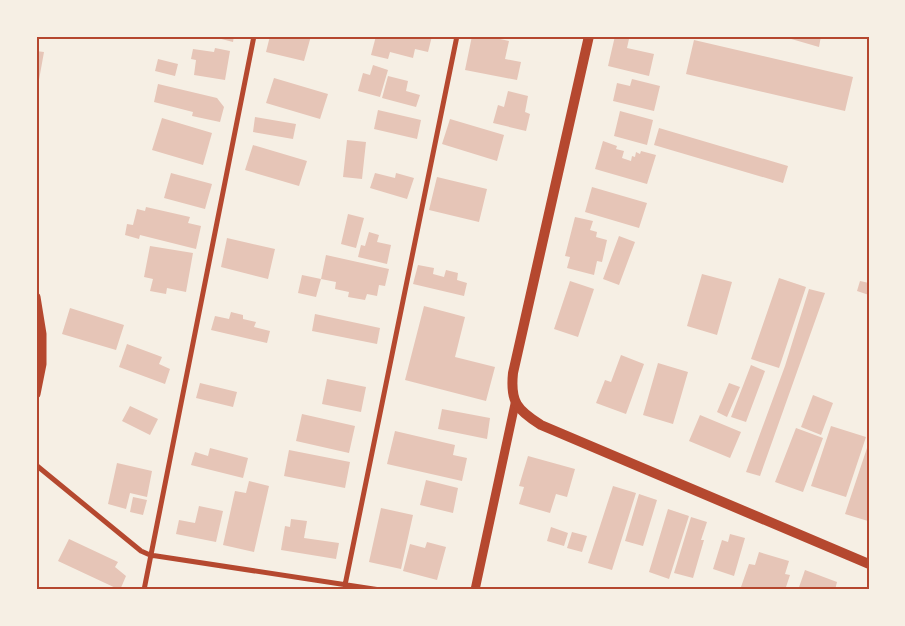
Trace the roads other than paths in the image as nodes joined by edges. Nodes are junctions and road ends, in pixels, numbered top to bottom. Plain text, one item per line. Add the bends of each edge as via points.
1 (254, 36) edge
2 (457, 36) edge
3 (589, 36) edge
4 (36, 297) edge
5 (36, 394) edge
6 (515, 404) junction
7 (36, 465) edge
8 (150, 554) junction
9 (869, 564) edge
10 (344, 587) edge
11 (144, 590) edge
12 (380, 590) edge
13 (475, 590) edge

1 - 8 street
2 - 10 street
3 - 6 main road via 513,373 511,388
4 - 5 street via 42,334
6 - 9 main road via 541,425
6 - 13 street
7 - 8 street via 132,545
8 - 10 street
8 - 11 street
10 - 12 street

